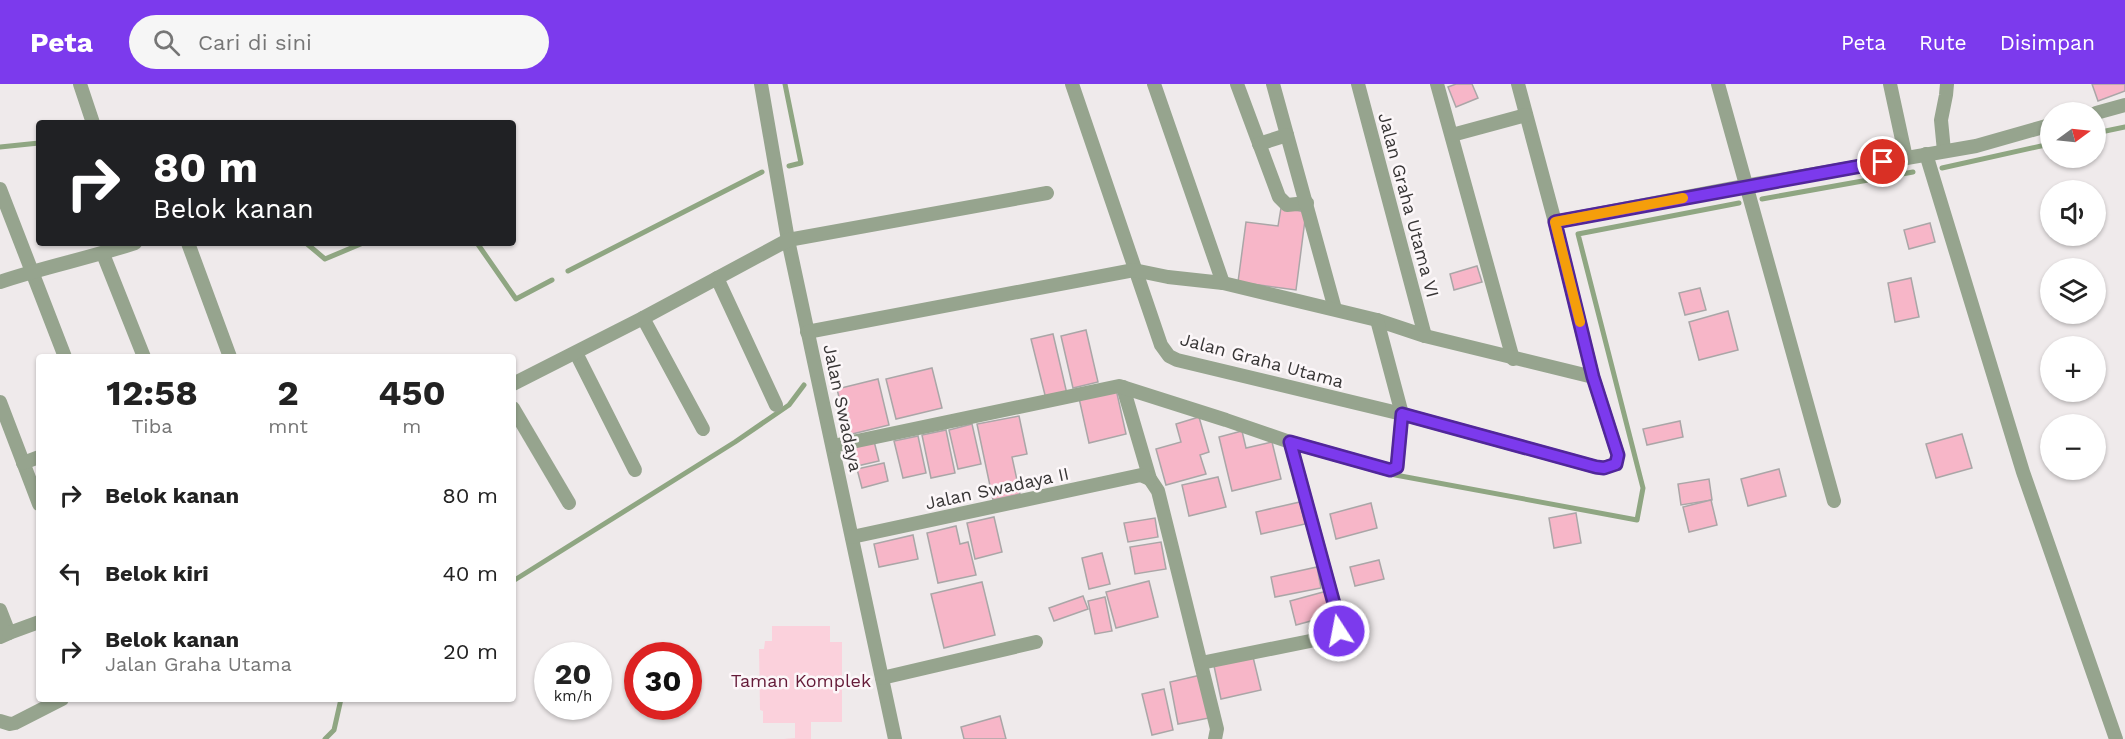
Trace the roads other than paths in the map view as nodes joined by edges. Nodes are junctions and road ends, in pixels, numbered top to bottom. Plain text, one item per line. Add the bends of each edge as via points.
1 (80, 84) edge
2 (760, 84) edge
3 (1072, 84) edge
4 (1154, 84) edge
5 (1237, 84) edge
6 (1358, 84) edge
7 (1437, 84) edge
8 (1518, 84) edge
9 (1718, 84) edge
10 (1890, 84) edge
11 (1947, 84) edge
12 (1275, 85) edge
13 (2125, 105) edge
14 (2106, 110) edge
15 (1526, 114) junction
16 (92, 120) edge
17 (2040, 128) edge
18 (1287, 135) junction
19 (1452, 135) junction
20 (1259, 144) junction
21 (1944, 151) junction
22 (1926, 154) junction
23 (1906, 158) junction
24 (1745, 186) junction
25 (0, 189) edge
26 (1047, 193) dead end
27 (1307, 203) junction
28 (1555, 222) junction
29 (788, 240) junction
30 (126, 246) edge
31 (189, 246) edge
32 (103, 254) junction
33 (1134, 270) junction
34 (31, 271) junction
35 (717, 278) junction
36 (0, 282) edge
37 (1223, 283) junction
38 (1335, 309) junction
39 (643, 318) junction
40 (1377, 320) junction
41 (807, 332) junction
42 (1425, 336) junction
43 (576, 353) junction
44 (63, 354) edge
45 (143, 354) edge
46 (230, 354) edge
47 (1513, 359) junction
48 (1593, 377) junction
49 (516, 383) edge
50 (1123, 387) junction
51 (0, 402) edge
52 (776, 405) dead end
53 (516, 413) edge
54 (1402, 414) junction
55 (703, 429) dead end
56 (1290, 442) junction
57 (833, 446) junction
58 (36, 458) edge
59 (23, 463) junction
60 (634, 470) dead end
61 (1150, 479) junction
62 (36, 496) edge
63 (1834, 501) dead end
64 (569, 503) dead end
65 (852, 537) junction
66 (0, 610) edge
67 (36, 623) edge
68 (4, 635) edge
69 (1036, 642) dead end
70 (1201, 663) junction
71 (882, 678) junction
72 (56, 702) edge
73 (0, 721) edge
74 (895, 739) edge
75 (1215, 739) edge
76 (2116, 739) edge

1 - 16 street
2 - 29 street, Jalan Swadaya
3 - 33 street, Jalan Graha Utama
4 - 37 street
5 - 20 street
6 - 42 street, Jalan Graha Utama VI
7 - 19 street
8 - 15 street
9 - 24 street
10 - 23 street
11 - 21 street via 1941,120
12 - 18 street
13 - 14 street
15 - 19 street
15 - 28 street
17 - 21 street
18 - 20 street
18 - 27 street
19 - 47 street
20 - 27 street via 1279,197 1287,205
21 - 22 street
22 - 23 street
22 - 76 street via 2023,472
23 - 24 street
24 - 28 street
24 - 63 street
25 - 34 street
26 - 29 street
27 - 38 street
28 - 48 street
29 - 35 street
29 - 41 street, Jalan Swadaya
30 - 32 street
31 - 46 street
32 - 34 street
32 - 45 street
33 - 37 street
33 - 41 street
33 - 54 street, Jalan Graha Utama via 1161,345 1169,356
34 - 36 street
34 - 44 street
35 - 39 street
35 - 52 street
37 - 38 street
38 - 40 street
39 - 43 street
39 - 55 street
40 - 42 street
40 - 54 street
41 - 57 street, Jalan Swadaya
42 - 47 street
43 - 49 street
43 - 60 street
47 - 48 street
48 - 54 street, Jalan Graha Utama via 1618,455 1616,464 1611,466 1596,467
50 - 56 street
50 - 57 street
50 - 61 street
51 - 59 street
53 - 64 street
54 - 56 street via 1398,461 1390,470
56 - 70 street via 1339,631 1330,637
57 - 65 street, Jalan Swadaya
58 - 59 street
59 - 62 street
61 - 65 street, Jalan Swadaya II via 1141,476
61 - 70 street via 1158,491
65 - 71 street, Jalan Swadaya
66 - 68 street
67 - 68 street
69 - 71 street
70 - 75 street via 1217,729
71 - 74 street, Jalan Swadaya
72 - 73 street via 15,723

